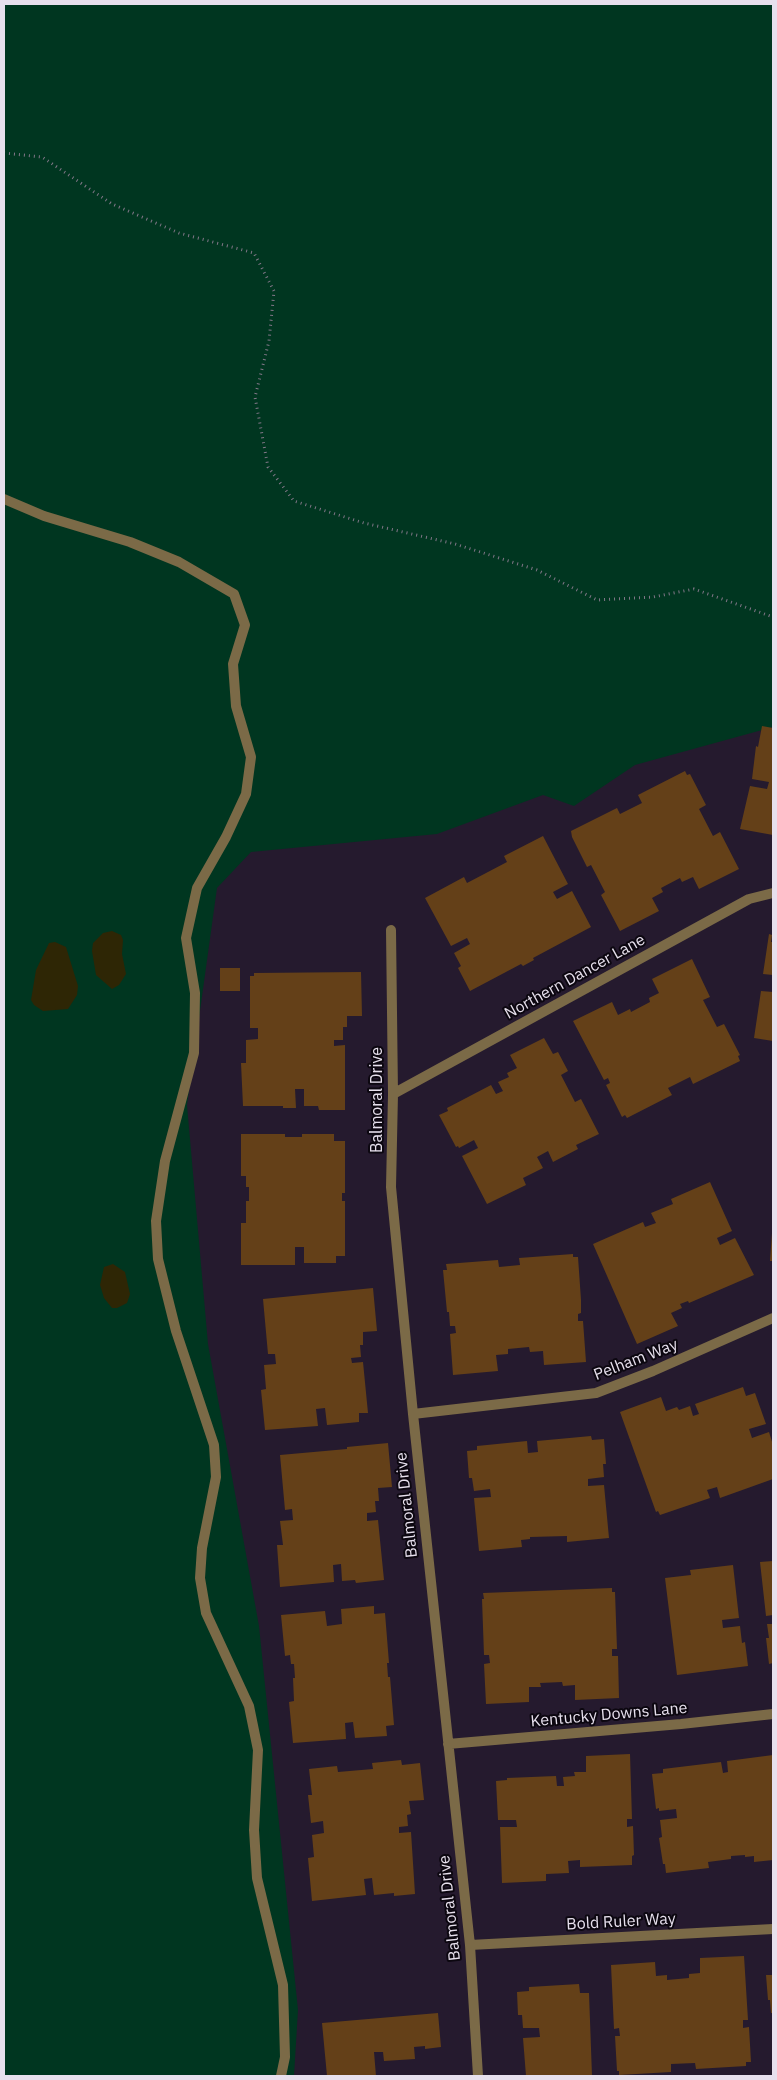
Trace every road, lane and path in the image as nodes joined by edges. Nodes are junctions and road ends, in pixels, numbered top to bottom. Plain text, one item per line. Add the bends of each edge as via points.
1 (4, 153) edge
2 (4, 499) edge
3 (773, 617) edge
4 (773, 893) edge
5 (391, 930) dead end
6 (393, 1094) junction
7 (773, 1318) edge
8 (413, 1414) junction
9 (773, 1714) edge
10 (448, 1744) junction
11 (773, 1929) edge
12 (470, 1946) junction
13 (281, 2076) edge
14 (478, 2076) edge

1 - 3 path via 42,157 112,204 179,232 254,253 274,291 269,341 255,397 268,467 294,501 364,523 455,544 537,570 597,600 653,597 694,589
2 - 13 street via 179,562 234,594 245,625 233,664 236,706 252,757 246,794 197,888 186,938 195,992 194,1053 165,1161 156,1221 158,1259 176,1331 214,1445 216,1477 202,1548 200,1578 206,1613 249,1706 258,1750 254,1830 257,1878 282,1985 286,2057
4 - 6 street, Northern Dancer Lane via 749,898
5 - 6 street, Balmoral Drive
6 - 8 street, Balmoral Drive via 391,1187
7 - 8 street, Pelham Way via 677,1362 596,1393
8 - 10 street, Balmoral Drive
9 - 10 street, Kentucky Downs Lane
10 - 12 street, Balmoral Drive
11 - 12 street, Bold Ruler Way
12 - 14 street, Balmoral Drive

